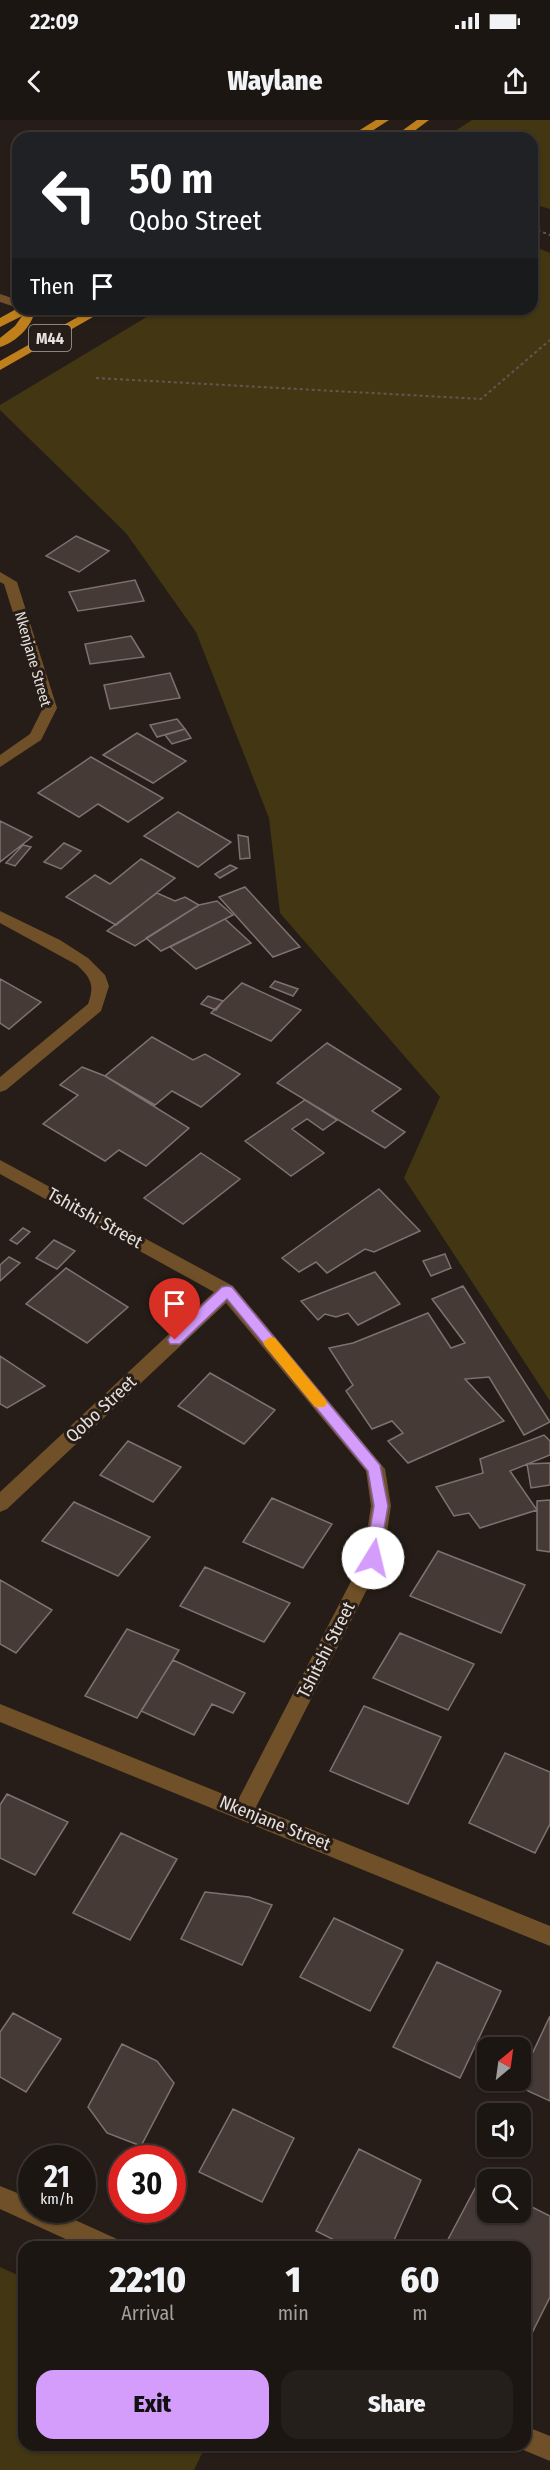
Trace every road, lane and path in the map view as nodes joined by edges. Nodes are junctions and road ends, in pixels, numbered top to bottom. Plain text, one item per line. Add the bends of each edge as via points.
1 (384, 120) edge
2 (424, 120) edge
3 (363, 132) edge
4 (407, 132) edge
5 (15, 315) edge
6 (29, 315) edge
7 (90, 315) edge
8 (0, 323) edge
9 (550, 340) edge
10 (0, 343) edge
11 (0, 366) edge
12 (96, 378) dead end
13 (0, 576) edge
14 (0, 762) edge
15 (0, 916) edge
16 (0, 1086) edge
17 (0, 1166) edge
18 (227, 1291) junction
19 (0, 1504) edge
20 (0, 1713) edge
21 (244, 1810) junction
22 (550, 1936) edge
23 (0, 2197) edge
24 (97, 2241) edge
25 (531, 2441) edge
26 (550, 2449) edge

1 - 3 main road
2 - 4 main road
5 - 8 main road, M44
6 - 10 main road
7 - 11 main road, M44
9 - 12 path via 481,399
13 - 14 street, Nkenjane Street via 10,582 50,708 36,737
15 - 16 street via 84,961 99,980 100,991 95,1007
17 - 18 street, Tshitshi Street
18 - 19 street, Qobo Street
18 - 21 street, Tshitshi Street via 375,1469 381,1506 373,1558
20 - 21 street, Nkenjane Street
21 - 22 street, Nkenjane Street
23 - 24 street
25 - 26 street

